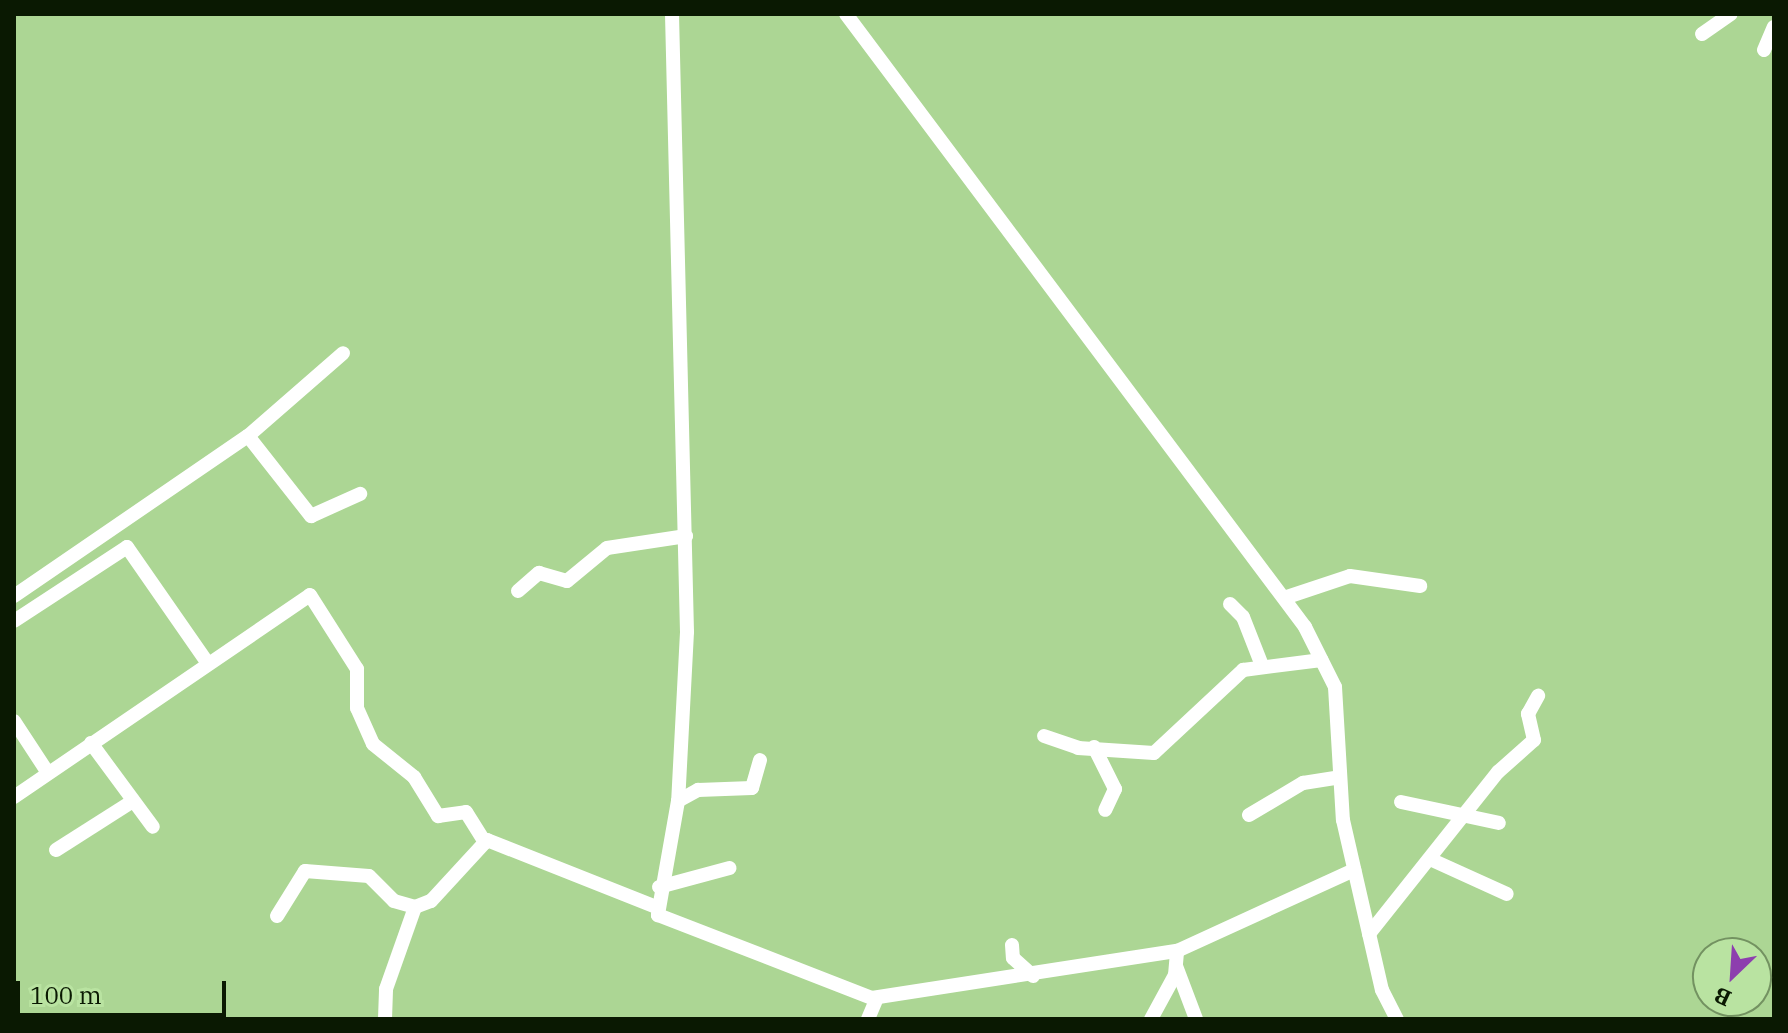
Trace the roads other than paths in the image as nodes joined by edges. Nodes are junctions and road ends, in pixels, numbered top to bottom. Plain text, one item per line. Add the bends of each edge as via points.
1 (672, 14) edge
2 (846, 14) edge
3 (1731, 14) edge
4 (1774, 27) edge
5 (1702, 34) dead end
6 (1764, 50) dead end
7 (343, 353) dead end
8 (248, 436) junction
9 (360, 494) dead end
10 (686, 536) junction
11 (1420, 586) dead end
12 (518, 591) dead end
13 (14, 596) edge
14 (1287, 597) junction
15 (1230, 604) dead end
16 (14, 621) edge
17 (1321, 660) junction
18 (207, 662) junction
19 (1261, 663) junction
20 (1538, 696) dead end
21 (14, 721) edge
22 (1044, 736) dead end
23 (91, 743) junction
24 (1094, 747) junction
25 (760, 760) dead end
26 (48, 773) junction
27 (1340, 777) junction
28 (14, 797) edge
29 (133, 801) junction
30 (678, 801) junction
31 (1401, 802) dead end
32 (1105, 810) dead end
33 (1249, 815) dead end
34 (1465, 816) junction
35 (1499, 823) dead end
36 (153, 827) dead end
37 (485, 842) junction
38 (56, 850) dead end
39 (1432, 860) junction
40 (730, 868) dead end
41 (1354, 870) junction
42 (659, 887) junction
43 (1507, 894) dead end
44 (415, 907) junction
45 (656, 907) junction
46 (277, 916) dead end
47 (1369, 934) junction
48 (1012, 945) dead end
49 (1176, 958) junction
50 (1033, 976) junction
51 (877, 998) junction
52 (385, 1019) edge
53 (868, 1019) edge
54 (1151, 1019) edge
55 (1196, 1019) edge
56 (1397, 1019) edge

1 - 10 street
2 - 14 street via 1187,477
3 - 5 street
4 - 6 street
7 - 8 street
8 - 9 street via 311,516
8 - 13 street
10 - 12 street via 607,548 567,581 539,573
10 - 30 street
11 - 14 street via 1350,576
14 - 17 street
15 - 19 street
16 - 18 street via 127,547
17 - 19 street
17 - 27 street via 1335,687
18 - 23 street
18 - 37 street via 303,596 314,597 357,669 357,708 373,744 414,777 438,816 466,812
19 - 24 street via 1220,688 1154,753
20 - 34 street via 1528,714 1534,740
21 - 26 street
22 - 24 street
23 - 26 street
23 - 29 street
24 - 32 street via 1115,789
25 - 30 street via 752,788 698,790
26 - 28 street
27 - 33 street via 1303,783
27 - 41 street
29 - 36 street
29 - 38 street
30 - 42 street
31 - 34 street
34 - 35 street
34 - 39 street
37 - 44 street via 431,901
37 - 45 street
39 - 43 street
39 - 47 street
40 - 42 street
41 - 47 street
41 - 49 street
42 - 45 street
44 - 46 street via 394,901 369,876 305,871
44 - 52 street via 386,989
45 - 51 street via 695,933
47 - 56 street
48 - 50 street via 1013,958
49 - 50 street
49 - 54 street
49 - 55 street
50 - 51 street
51 - 53 street

